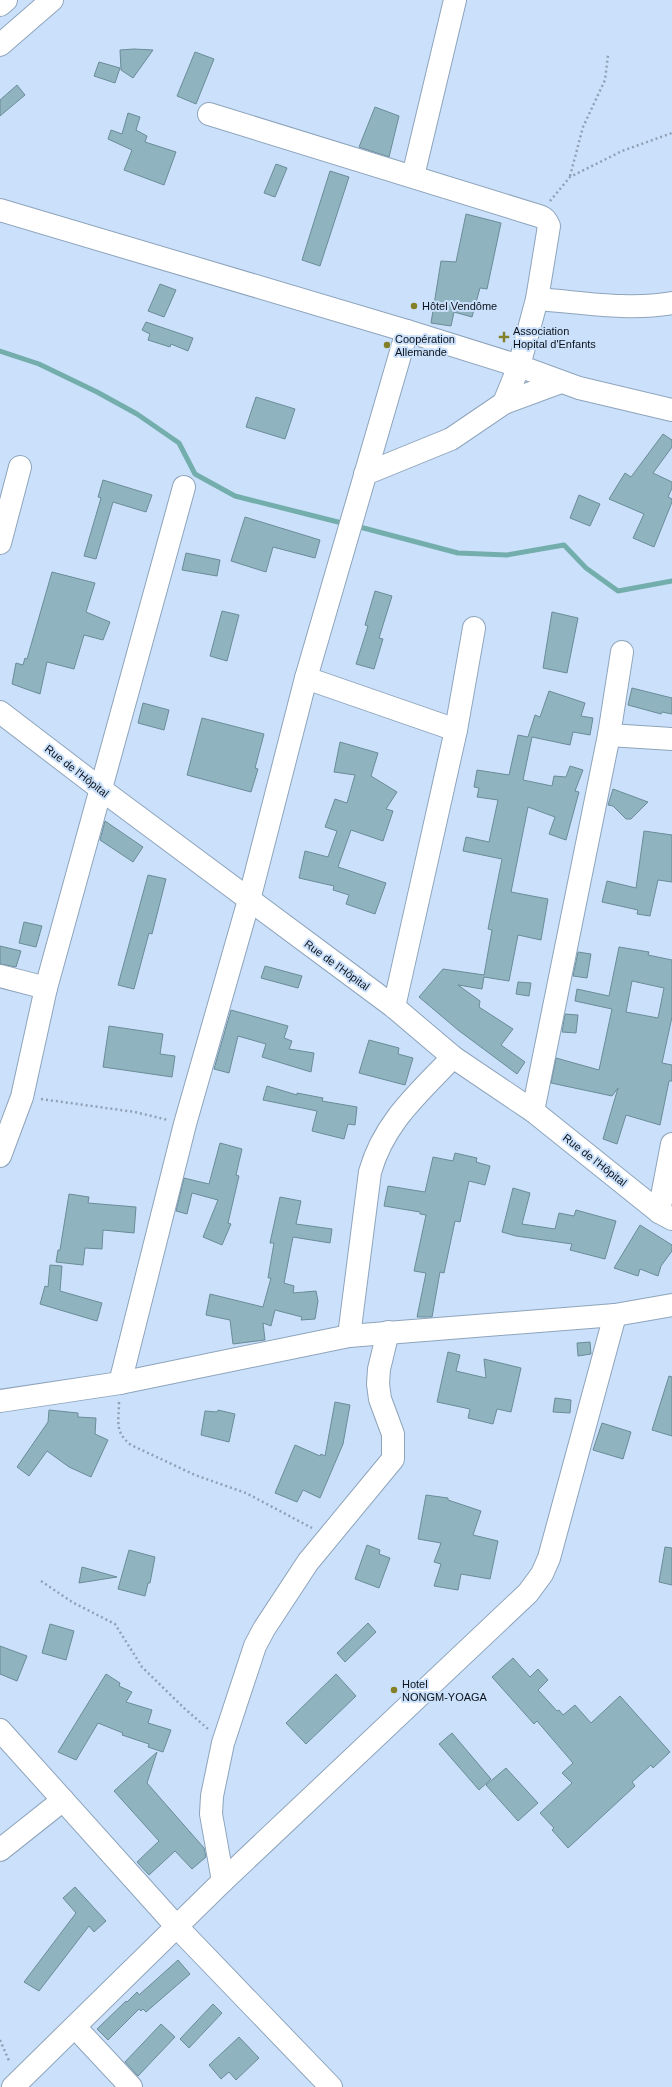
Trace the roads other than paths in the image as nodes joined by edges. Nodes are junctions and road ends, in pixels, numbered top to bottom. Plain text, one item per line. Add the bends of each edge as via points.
1 (6, 0) edge
2 (52, 0) edge
3 (455, 0) edge
4 (0, 5) edge
5 (0, 45) edge
6 (209, 114) dead end
7 (412, 176) junction
8 (0, 210) edge
9 (537, 299) junction
10 (672, 303) edge
11 (407, 331) junction
12 (519, 366) junction
13 (562, 382) junction
14 (504, 403) junction
15 (672, 410) edge
16 (20, 468) dead end
17 (365, 474) junction
18 (184, 486) dead end
19 (0, 543) edge
20 (474, 628) dead end
21 (622, 652) dead end
22 (306, 678) junction
23 (0, 712) edge
24 (456, 730) junction
25 (609, 735) junction
26 (672, 739) edge
27 (102, 790) junction
28 (249, 900) junction
29 (0, 976) edge
30 (46, 988) junction
31 (394, 1007) junction
32 (453, 1057) junction
33 (13, 1104) edge
34 (533, 1111) junction
35 (672, 1144) edge
36 (0, 1156) edge
37 (666, 1216) edge
38 (672, 1305) edge
39 (615, 1315) junction
40 (388, 1332) junction
41 (349, 1336) junction
42 (120, 1383) junction
43 (0, 1402) edge
44 (0, 1730) edge
45 (63, 1800) junction
46 (0, 1850) edge
47 (223, 1881) junction
48 (178, 1928) junction
49 (75, 2027) junction
50 (15, 2085) edge
51 (131, 2087) edge
52 (331, 2087) edge

1 - 4 main road
2 - 5 main road
3 - 7 main road
6 - 7 main road
7 - 9 main road via 544,218 548,226
8 - 11 main road
9 - 10 main road via 656,306
9 - 12 main road
11 - 12 main road
11 - 17 main road
12 - 13 main road
12 - 14 main road
13 - 14 main road
13 - 15 main road
14 - 17 main road via 452,439
16 - 19 main road
17 - 22 main road
18 - 27 main road
20 - 24 main road
21 - 25 main road
22 - 24 main road
22 - 28 main road
23 - 27 main road, Rue de l'Hôpital
24 - 31 main road
25 - 26 main road
25 - 34 main road
27 - 28 main road, Rue de l'Hôpital
27 - 30 main road
28 - 31 main road, Rue de l'Hôpital
28 - 42 main road via 185,1124
29 - 30 main road
30 - 33 main road
31 - 32 main road, Rue de l'Hôpital
32 - 34 main road, Rue de l'Hôpital
32 - 41 main road via 406,1106 387,1130 375,1152 370,1172
33 - 36 main road
34 - 37 main road, Rue de l'Hôpital
35 - 37 main road
38 - 39 main road
39 - 40 main road
39 - 47 main road via 548,1558 536,1583
40 - 41 main road
40 - 47 main road via 378,1384 380,1399 394,1434 393,1458 304,1568 255,1646 223,1743 212,1796 211,1814
41 - 42 main road
42 - 43 main road
44 - 45 main road
45 - 46 main road
45 - 48 main road
47 - 48 main road
48 - 49 main road
48 - 52 main road
49 - 50 main road
49 - 51 main road

